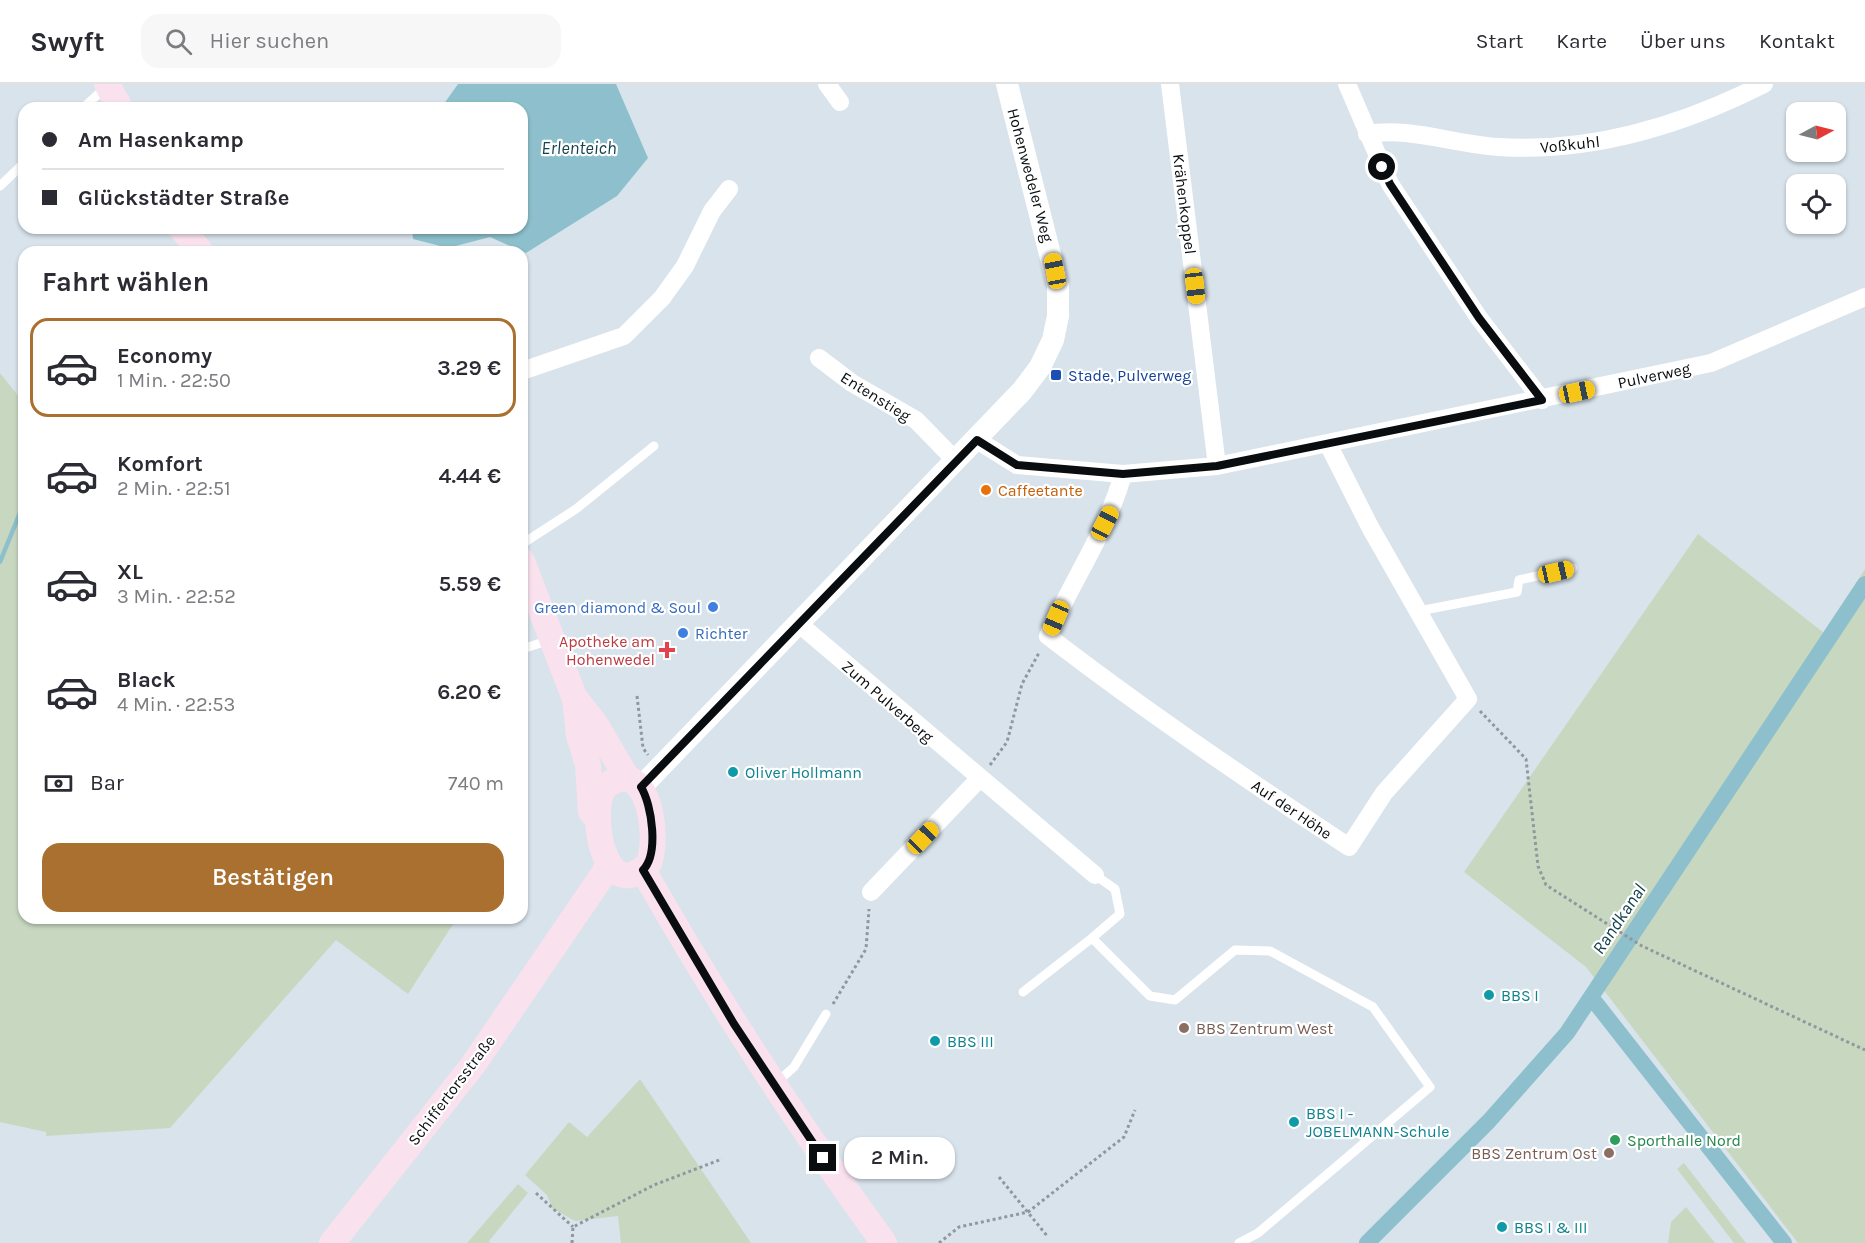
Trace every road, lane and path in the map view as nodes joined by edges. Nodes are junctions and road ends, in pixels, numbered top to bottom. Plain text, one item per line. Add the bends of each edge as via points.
1 (827, 84) edge
2 (1007, 84) edge
3 (1170, 84) edge
4 (1347, 84) edge
5 (1764, 84) edge
6 (107, 85) edge
7 (89, 102) edge
8 (117, 102) edge
9 (840, 102) dead end
10 (1367, 134) junction
11 (18, 170) edge
12 (0, 186) edge
13 (729, 189) dead end
14 (186, 234) edge
15 (196, 246) edge
16 (1865, 297) edge
17 (819, 358) dead end
18 (528, 369) edge
19 (1542, 400) junction
20 (977, 440) junction
21 (1328, 444) junction
22 (654, 446) dead end
23 (956, 461) junction
24 (1217, 466) junction
25 (1123, 474) junction
26 (528, 540) edge
27 (1574, 568) dead end
28 (528, 578) edge
29 (1419, 611) junction
30 (798, 623) junction
31 (1048, 636) junction
32 (550, 640) junction
33 (528, 647) edge
34 (636, 696) dead end
35 (575, 698) junction
36 (1468, 699) junction
37 (643, 748) dead end
38 (980, 779) junction
39 (625, 784) junction
40 (625, 869) junction
41 (1095, 875) joint
42 (871, 892) joint
43 (563, 931) junction
44 (1092, 938) junction
45 (1023, 992) dead end
46 (826, 1014) joint
47 (1865, 1050) edge
48 (774, 1084) junction
49 (1135, 1110) dead end
50 (722, 1159) dead end
51 (999, 1177) dead end
52 (536, 1193) dead end
53 (1028, 1212) junction
54 (573, 1227) junction
55 (1048, 1237) dead end
56 (332, 1243) edge
57 (572, 1243) edge
58 (885, 1243) edge
59 (939, 1243) edge
60 (1239, 1243) edge

1 - 9 street
2 - 20 street, Hohenwedeler Weg via 1052,256 1058,316 1053,340 1040,367
3 - 24 street, Krähenkoppel
4 - 10 street
5 - 10 street, Voßkuhl via 1649,132 1597,142 1507,147 1392,130
6 - 7 lane
6 - 8 main road
10 - 19 street via 1390,184 1479,318
11 - 12 lane
13 - 18 street via 662,298 624,336
14 - 15 main road
16 - 19 street, Pulverweg via 1711,363
17 - 23 street, Entenstieg via 852,383 916,420
19 - 21 street, Pulverweg
20 - 23 street, Hohenwedeler Weg
20 - 25 street, Pulverweg via 1017,465
21 - 24 street, Pulverweg
21 - 29 street
22 - 26 lane via 576,509
23 - 30 street, Hohenwedeler Weg
24 - 25 street, Pulverweg
25 - 31 street via 1115,504
27 - 29 lane via 1520,580 1517,592
28 - 32 main road
29 - 36 street
30 - 38 street, Zum Pulverberg
30 - 39 street, Hohenwedeler Weg
31 - 36 street, Auf der Höhe via 1096,674 1349,846 1384,793
31 - 38 path via 1022,684 1007,742
32 - 33 lane
32 - 35 main road
34 - 37 path
35 - 39 main road
35 - 43 main road via 579,736 588,765 594,845 591,864 571,901
36 - 47 path via 1526,759 1538,866 1546,885 1642,946
38 - 41 street, Zum Pulverberg
38 - 42 street
39 - 40 main road via 602,792 599,810 603,852
39 - 40 main road via 648,803 653,846 649,864
40 - 43 main road, Schiffertorsstraße via 587,913
40 - 48 main road via 691,953
41 - 44 lane via 1115,889 1120,914
42 - 46 path via 866,949
43 - 56 main road, Schiffertorsstraße via 473,1065
44 - 45 lane
44 - 60 lane via 1150,996 1175,1000 1235,950 1270,951 1373,1007 1430,1087 1258,1233
46 - 48 lane via 794,1067
48 - 58 main road
49 - 53 path via 1124,1137
50 - 54 path via 654,1185
51 - 53 path
52 - 54 path
53 - 55 path
53 - 59 path via 959,1227
54 - 57 path

